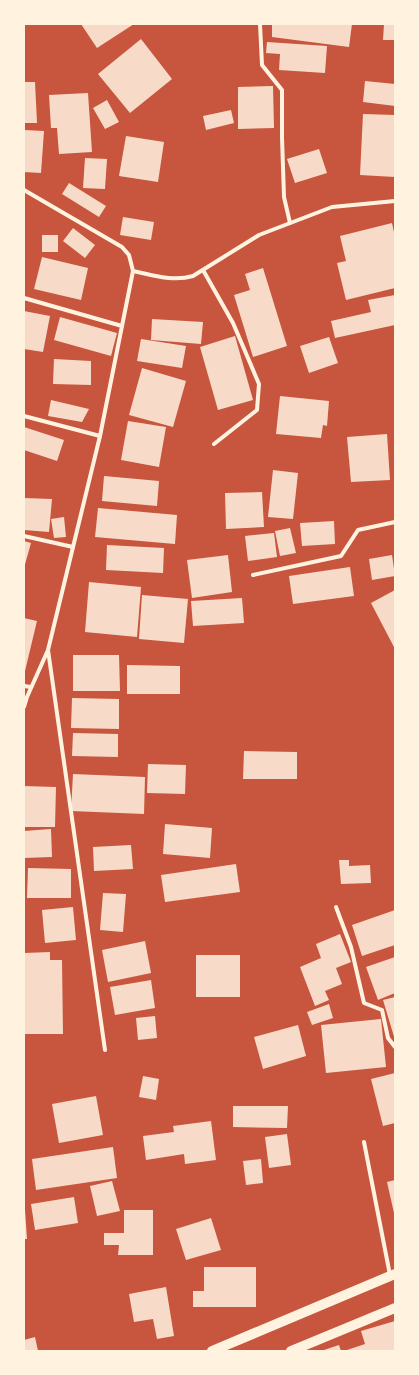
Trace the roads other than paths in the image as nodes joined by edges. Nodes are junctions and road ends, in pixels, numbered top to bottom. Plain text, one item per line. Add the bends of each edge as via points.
1 (260, 24) edge
2 (24, 190) edge
3 (395, 201) edge
4 (290, 223) junction
5 (203, 270) junction
6 (133, 271) junction
7 (24, 298) edge
8 (122, 326) junction
9 (24, 416) edge
10 (100, 436) junction
11 (214, 444) dead end
12 (395, 522) edge
13 (24, 536) edge
14 (73, 547) junction
15 (253, 575) dead end
16 (48, 650) junction
17 (24, 686) edge
18 (31, 688) junction
19 (24, 707) edge
20 (336, 907) dead end
21 (395, 1047) edge
22 (105, 1050) dead end
23 (364, 1142) dead end
24 (393, 1275) edge
25 (395, 1308) edge
26 (212, 1351) edge
27 (291, 1351) edge

1 - 4 street via 262,65 282,90 284,197
2 - 6 street via 122,247 129,255
3 - 4 street via 332,207
4 - 5 street via 259,235
5 - 6 street via 183,279
5 - 11 street via 233,323 259,384 257,410
6 - 8 street
7 - 8 street
8 - 10 street
9 - 10 street
10 - 14 street
12 - 15 street via 358,530 341,556
13 - 14 street
14 - 16 street
16 - 18 street
16 - 22 street
17 - 18 street
18 - 19 street
20 - 21 street via 351,947 364,1003 382,1010 388,1038
23 - 24 street
24 - 26 main road
25 - 27 main road

